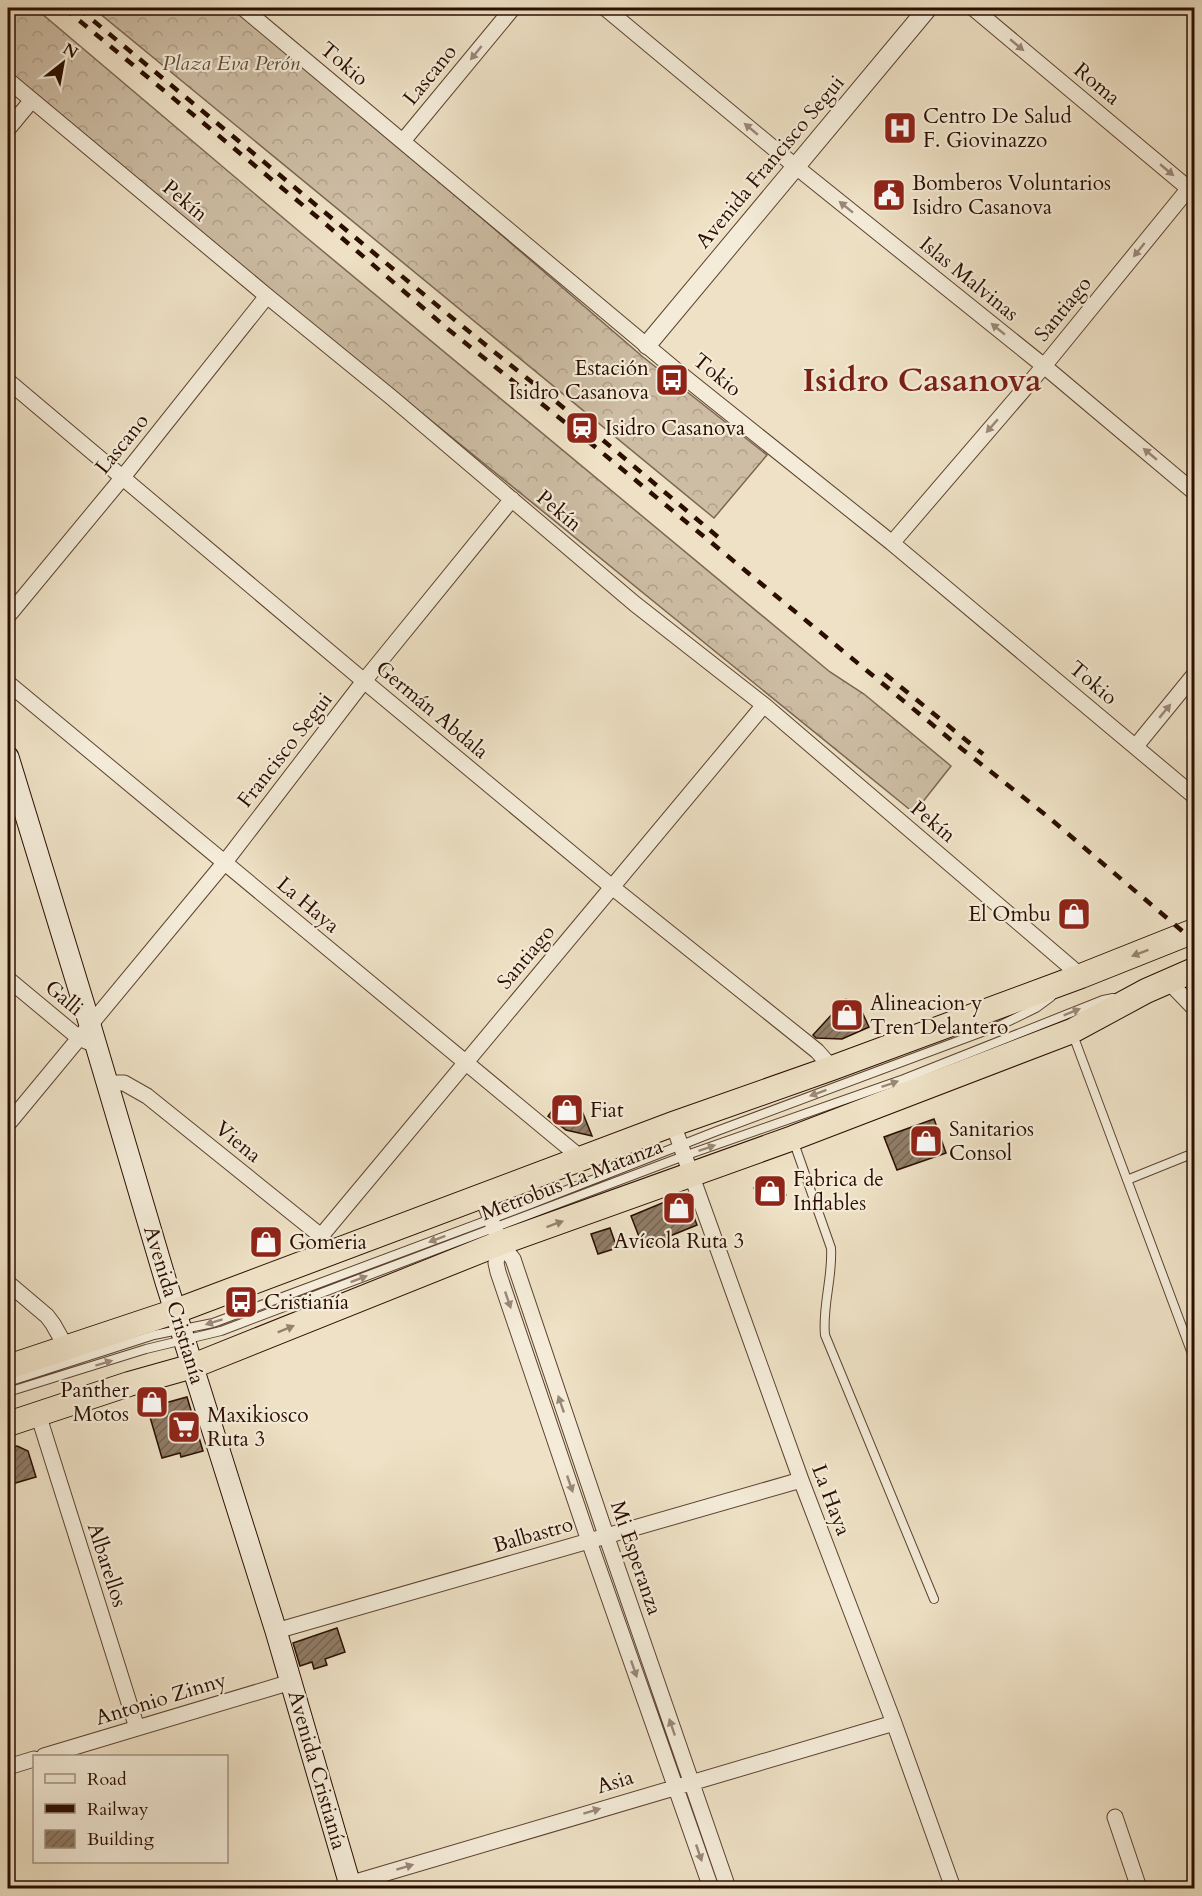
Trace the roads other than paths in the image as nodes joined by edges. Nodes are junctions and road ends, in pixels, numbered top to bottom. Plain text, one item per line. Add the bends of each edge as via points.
1 (243, 8) edge
2 (513, 8) edge
3 (605, 8) edge
4 (928, 8) edge
5 (973, 8) edge
6 (8, 80) edge
7 (32, 100) junction
8 (8, 129) edge
9 (404, 141) junction
10 (795, 166) junction
11 (1193, 187) edge
12 (267, 296) junction
13 (647, 345) junction
14 (1044, 366) junction
15 (8, 381) edge
16 (123, 477) junction
17 (1194, 492) edge
18 (512, 499) junction
19 (892, 543) junction
20 (8, 616) edge
21 (1194, 675) edge
22 (364, 681) junction
23 (8, 683) edge
24 (764, 705) junction
25 (1136, 746) junction
26 (8, 757) edge
27 (1194, 796) edge
28 (225, 862) junction
29 (612, 887) junction
30 (1194, 932) edge
31 (1194, 970) edge
32 (1081, 976) junction
33 (8, 979) edge
34 (1169, 982) junction
35 (1146, 990) junction
36 (1194, 1008) edge
37 (1072, 1031) junction
38 (89, 1036) junction
39 (465, 1064) junction
40 (832, 1068) junction
41 (107, 1083) junction
42 (8, 1124) edge
43 (793, 1138) junction
44 (682, 1150) junction
45 (1194, 1153) edge
46 (582, 1158) junction
47 (1127, 1180) junction
48 (482, 1196) junction
49 (495, 1230) junction
50 (327, 1245) junction
51 (8, 1283) edge
52 (181, 1326) junction
53 (66, 1347) junction
54 (1194, 1359) edge
55 (8, 1366) edge
56 (193, 1366) junction
57 (8, 1382) edge
58 (8, 1392) edge
59 (38, 1414) junction
60 (8, 1424) edge
61 (801, 1480) junction
62 (606, 1535) junction
63 (589, 1541) junction
64 (934, 1599) dead end
65 (276, 1630) junction
66 (291, 1682) junction
67 (894, 1723) junction
68 (137, 1728) junction
69 (47, 1755) edge
70 (33, 1759) edge
71 (8, 1767) edge
72 (683, 1784) junction
73 (1115, 1817) dead end
74 (350, 1886) edge
75 (711, 1888) edge
76 (728, 1888) edge
77 (953, 1888) edge
78 (1139, 1888) edge

1 - 9 street, Tokio
2 -> 9 street, Lascano
10 -> 3 street, Islas Malvinas
4 - 10 street, Avenida Francisco Segui
5 -> 11 street, Roma
6 - 7 street, Pekín
7 - 8 street
7 - 12 street, Pekín
9 - 13 street, Tokio
10 - 13 street, Avenida Francisco Segui
14 -> 10 street, Islas Malvinas
11 -> 14 street, Santiago
12 - 16 street, Lascano
12 - 18 street, Pekín
13 - 19 street, Tokio
17 -> 14 street, Islas Malvinas
14 -> 19 street, Santiago
15 - 16 street, Germán Abdala
16 - 20 street, Lascano
16 - 22 street, Germán Abdala
18 - 22 street, Francisco Segui
18 - 24 street, Pekín via 635,604
19 - 25 street, Tokio
25 -> 21 street
22 - 28 street, Francisco Segui
22 - 29 street, Germán Abdala
23 - 28 street, La Haya
24 - 29 street, Santiago
24 - 32 street, Pekín
25 - 27 street, Tokio
26 - 38 main road, Avenida Cristianía
28 - 38 street, Francisco Segui
28 - 39 street, La Haya
29 - 39 street, Santiago
29 - 40 street, Germán Abdala via 817,1051
30 -> 32 highway
31 - 34 highway
32 - 40 highway
32 -> 44 lane, Metrobus La Matanza via 1036,1008 1001,1025
33 - 38 street, Galli
34 - 35 highway
34 - 36 street
35 - 37 highway
44 -> 35 lane, Metrobus La Matanza via 904,1079 1103,1000
37 - 43 highway
37 - 47 lane
38 - 41 main road, Avenida Cristianía
38 - 42 street, Francisco Segui
39 - 46 street, La Haya
39 - 50 street, Santiago
40 - 44 highway
41 - 50 street, Viena via 124,1083 147,1096
41 - 52 main road, Avenida Cristianía
43 - 44 highway
43 - 64 lane via 831,1248 825,1335
44 - 46 highway
49 -> 44 highway
44 - 49 lane, Metrobus La Matanza
44 - 61 street, La Haya
45 - 47 lane
46 - 48 highway
47 - 54 lane
48 - 49 street, Mi Esperanza
48 - 50 highway
49 - 52 lane, Metrobus La Matanza via 220,1331
56 -> 49 highway
62 -> 49 street, Mi Esperanza via 513,1259
49 -> 63 street, Mi Esperanza via 498,1272
50 - 52 highway
51 - 53 street via 46,1316
52 - 53 highway
52 - 56 main road, Avenida Cristianía
52 - 57 lane, Metrobus La Matanza
58 -> 52 lane, Metrobus La Matanza
53 - 55 highway
56 - 59 highway
56 - 65 main road, Avenida Cristianía
59 - 60 highway
59 - 68 street, Albarellos
61 - 62 street, Balbastro
61 - 67 street, La Haya
62 - 63 street, Balbastro
72 -> 62 street, Mi Esperanza
63 - 65 street, Balbastro
63 -> 72 street, Mi Esperanza
65 - 66 main road, Avenida Cristianía
66 - 68 street, Antonio Zinny
66 - 74 main road, Avenida Cristianía
67 - 72 street, Asia
67 - 77 street, La Haya
68 - 69 street, Antonio Zinny
70 - 71 street
74 -> 72 street, Asia
72 -> 75 street, Mi Esperanza
72 - 76 street, Mi Esperanza
73 - 78 street

